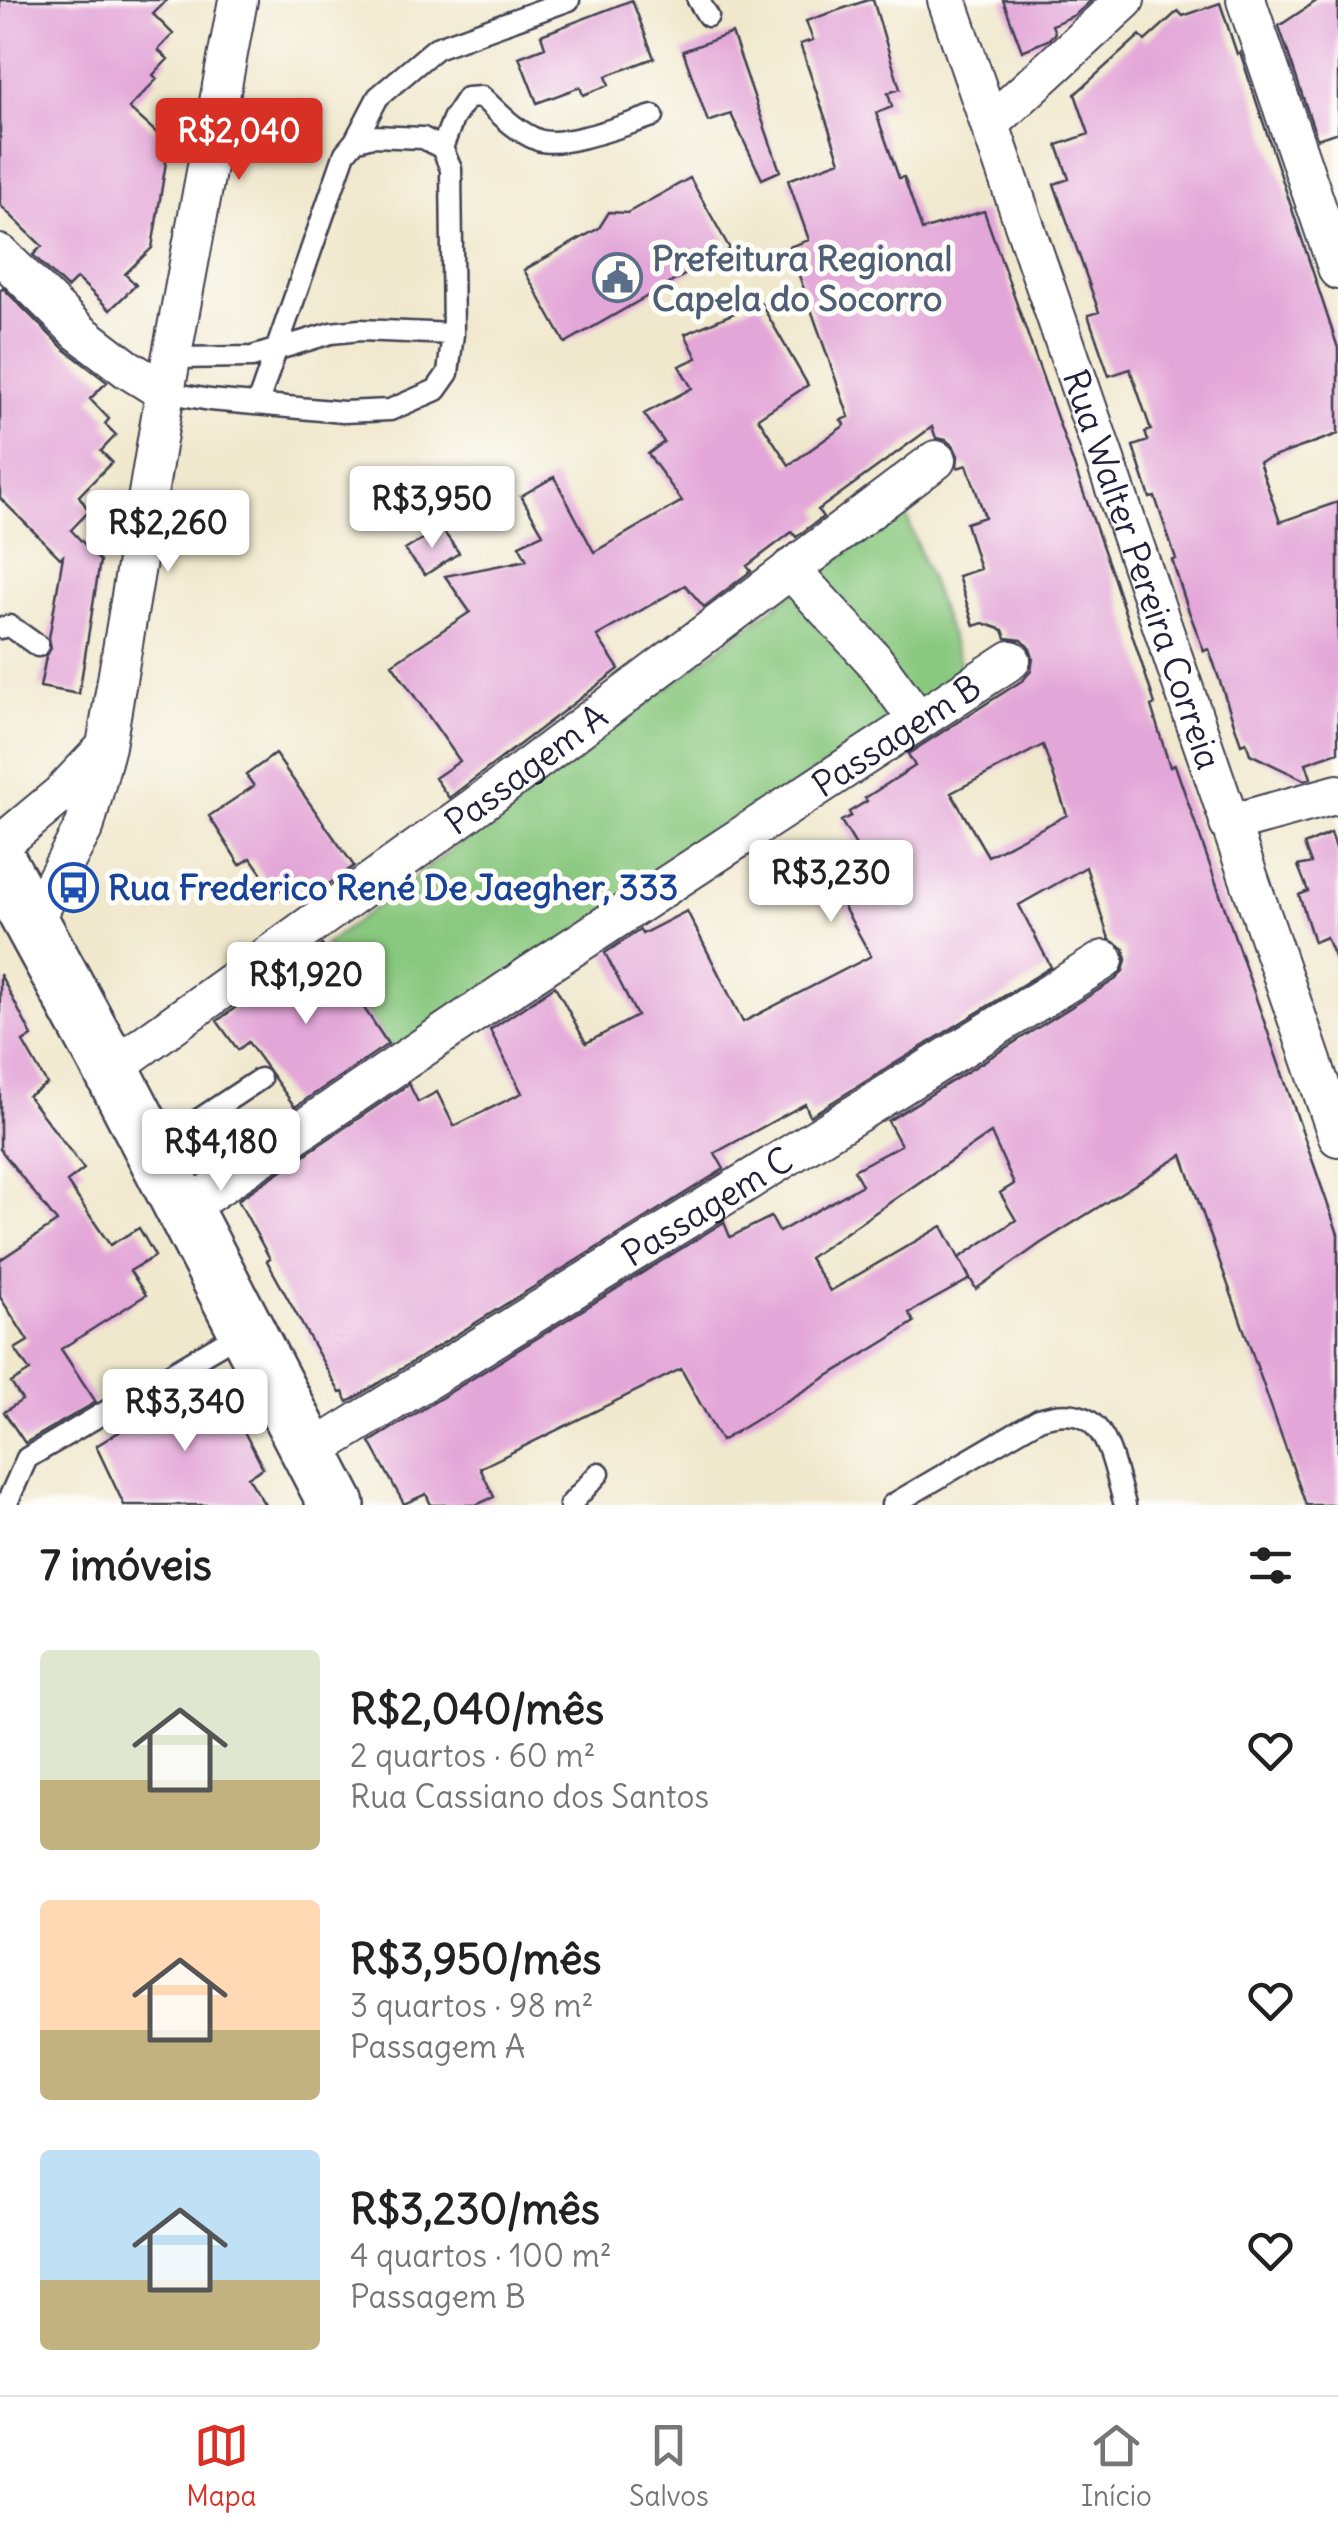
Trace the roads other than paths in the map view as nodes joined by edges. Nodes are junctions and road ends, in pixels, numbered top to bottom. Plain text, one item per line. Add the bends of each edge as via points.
1 (238, 0) edge
2 (569, 0) edge
3 (947, 0) edge
4 (1125, 0) edge
5 (1246, 0) edge
6 (653, 116) dead end
7 (991, 122) junction
8 (355, 140) junction
9 (442, 148) junction
10 (0, 254) edge
11 (1338, 270) edge
12 (453, 334) junction
13 (277, 350) junction
14 (168, 375) junction
15 (258, 402) junction
16 (936, 460) dead end
17 (790, 569) junction
18 (0, 628) edge
19 (38, 646) dead end
20 (1010, 660) dead end
21 (918, 720) junction
22 (106, 746) junction
23 (1338, 794) edge
24 (1229, 824) junction
25 (0, 845) edge
26 (0, 865) edge
27 (32, 925) junction
28 (1104, 960) dead end
29 (112, 1069) junction
30 (260, 1079) dead end
31 (1338, 1137) edge
32 (152, 1150) junction
33 (182, 1211) junction
34 (245, 1330) junction
35 (309, 1453) junction
36 (599, 1473) dead end
37 (6, 1505) edge
38 (337, 1505) edge
39 (570, 1505) edge
40 (892, 1505) edge
41 (1125, 1505) edge

1 - 14 street
2 - 8 lane via 436,48 378,96
3 - 7 street, Rua Walter Pereira Correia
4 - 7 street
5 - 11 street
6 - 9 lane via 543,142 516,129 482,97 466,98
7 - 24 street, Rua Walter Pereira Correia
8 - 9 lane via 423,138
8 - 13 lane
9 - 12 lane via 451,170
10 - 14 street via 79,332
12 - 13 lane via 360,330
12 - 15 lane via 448,373 436,390 414,402 343,412
13 - 14 lane
13 - 15 lane
14 - 15 lane via 210,400
14 - 22 street
16 - 17 street, Passagem A
17 - 21 street via 874,659
17 - 29 street, Passagem A
18 - 19 lane via 10,626
20 - 21 street, Passagem B
21 - 33 street, Passagem B
22 - 25 street
22 - 27 street via 85,826
23 - 24 street
24 - 31 street, Rua Walter Pereira Correia
26 - 27 main road
27 - 29 main road
28 - 35 street, Passagem C
29 - 32 main road
30 - 32 lane
32 - 33 main road
33 - 34 main road
34 - 35 main road
34 - 37 lane via 26,1458
35 - 38 main road
36 - 39 lane
40 - 41 lane via 1061,1412 1077,1412 1094,1424

